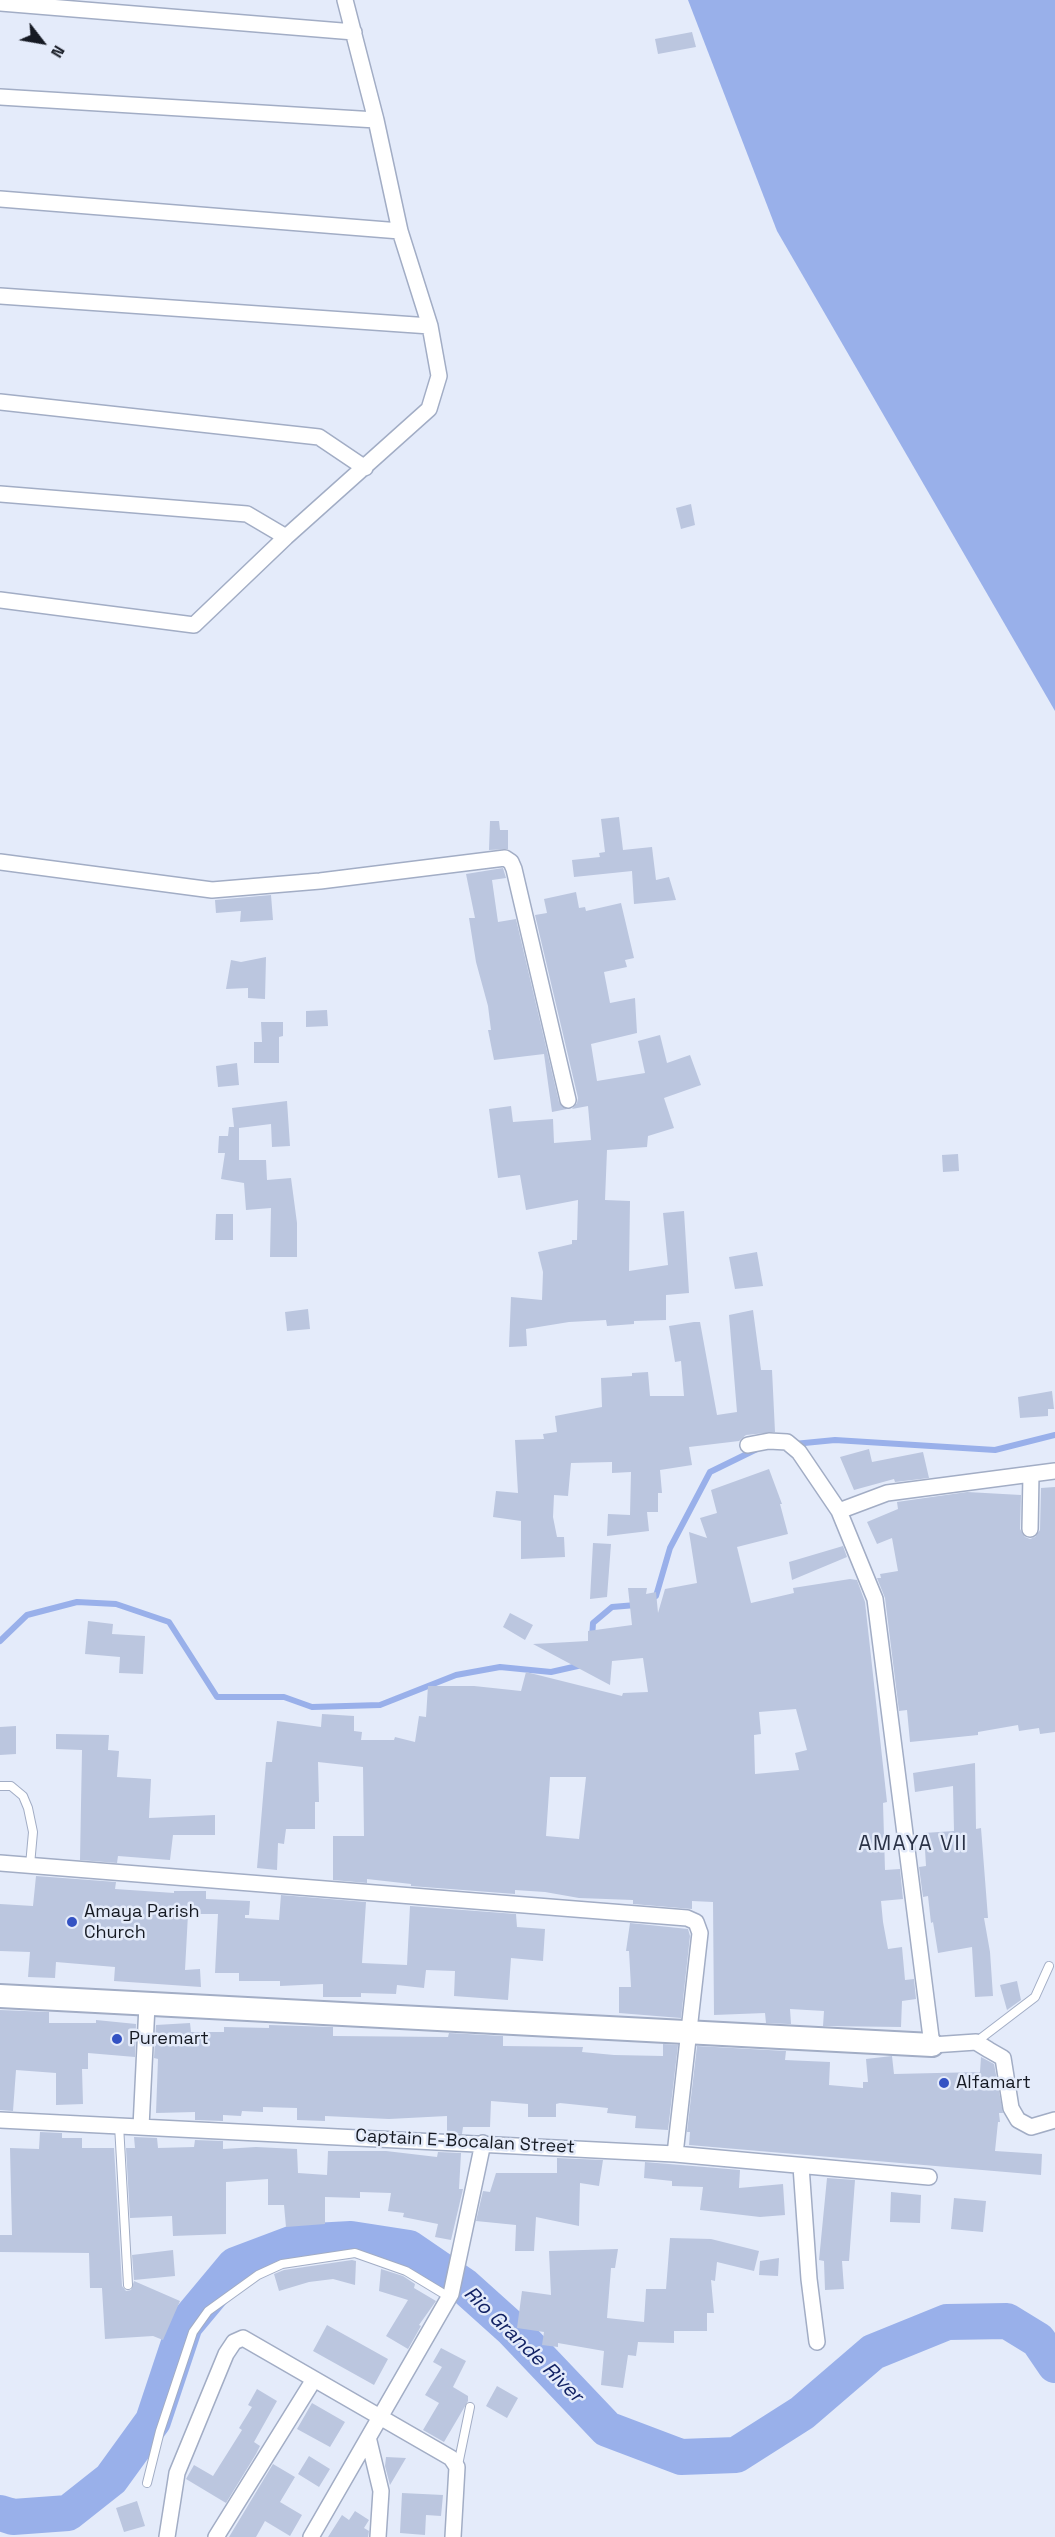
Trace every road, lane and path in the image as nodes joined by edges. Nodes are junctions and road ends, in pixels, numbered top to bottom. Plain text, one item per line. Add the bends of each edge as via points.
1 (345, 0) edge
2 (0, 3) edge
3 (354, 32) junction
4 (0, 97) edge
5 (376, 120) junction
6 (0, 199) edge
7 (400, 231) junction
8 (0, 296) edge
9 (430, 326) junction
10 (0, 402) edge
11 (365, 468) junction
12 (0, 495) edge
13 (286, 537) junction
14 (0, 600) edge
15 (0, 862) edge
16 (568, 1100) dead end
17 (748, 1445) dead end
18 (1055, 1471) edge
19 (1030, 1474) junction
20 (839, 1511) junction
21 (1030, 1529) dead end
22 (0, 1786) edge
23 (0, 1863) edge
24 (30, 1865) junction
25 (1049, 1966) dead end
26 (0, 1996) edge
27 (147, 2005) junction
28 (688, 2034) junction
29 (976, 2042) junction
30 (932, 2045) junction
31 (0, 2120) edge
32 (1055, 2120) edge
33 (119, 2125) junction
34 (141, 2127) junction
35 (483, 2143) junction
36 (675, 2154) junction
37 (801, 2166) junction
38 (929, 2177) dead end
39 (128, 2285) dead end
40 (450, 2295) junction
41 (817, 2342) dead end
42 (313, 2381) junction
43 (470, 2408) dead end
44 (380, 2419) junction
45 (369, 2441) junction
46 (457, 2467) junction
47 (147, 2483) dead end
48 (167, 2537) edge
49 (216, 2537) edge
50 (311, 2537) edge
51 (378, 2537) edge
52 (453, 2537) edge

1 - 3 street
2 - 3 street
3 - 5 street
4 - 5 street
5 - 7 street
6 - 7 street
7 - 9 street
8 - 9 street
9 - 11 street via 439,376 429,409
10 - 11 street via 319,437
11 - 13 street
12 - 13 street via 247,514
13 - 14 street via 194,625
15 - 16 street via 212,890 505,858 514,866
17 - 20 street via 769,1441 793,1447
18 - 19 street
19 - 20 street via 887,1493
19 - 21 street
20 - 30 street via 875,1599
22 - 24 lane via 11,1786 23,1796 28,1808 33,1832
23 - 24 street
24 - 28 street via 687,1918 696,1922 700,1933
25 - 29 lane via 1035,1997
26 - 27 street
27 - 28 street
27 - 34 street
28 - 30 street
28 - 36 street
29 - 30 street
29 - 32 street via 1003,2058 1011,2108 1018,2120 1031,2127
31 - 33 street, Captain E-Bocalan Street
33 - 34 street, Captain E-Bocalan Street
33 - 39 lane
34 - 35 street, Captain E-Bocalan Street
35 - 36 street, Captain E-Bocalan Street
35 - 40 street via 461,2259
36 - 37 street, Captain E-Bocalan Street
37 - 38 street, Captain E-Bocalan Street
37 - 41 street
40 - 44 street
40 - 47 lane via 406,2271 355,2253 282,2264 258,2275 208,2312 193,2332
42 - 44 street
42 - 48 street via 243,2338 234,2342 177,2473
42 - 49 street
43 - 46 lane
44 - 45 street
44 - 46 street via 451,2458
45 - 50 street
45 - 51 street via 381,2491
46 - 52 street

